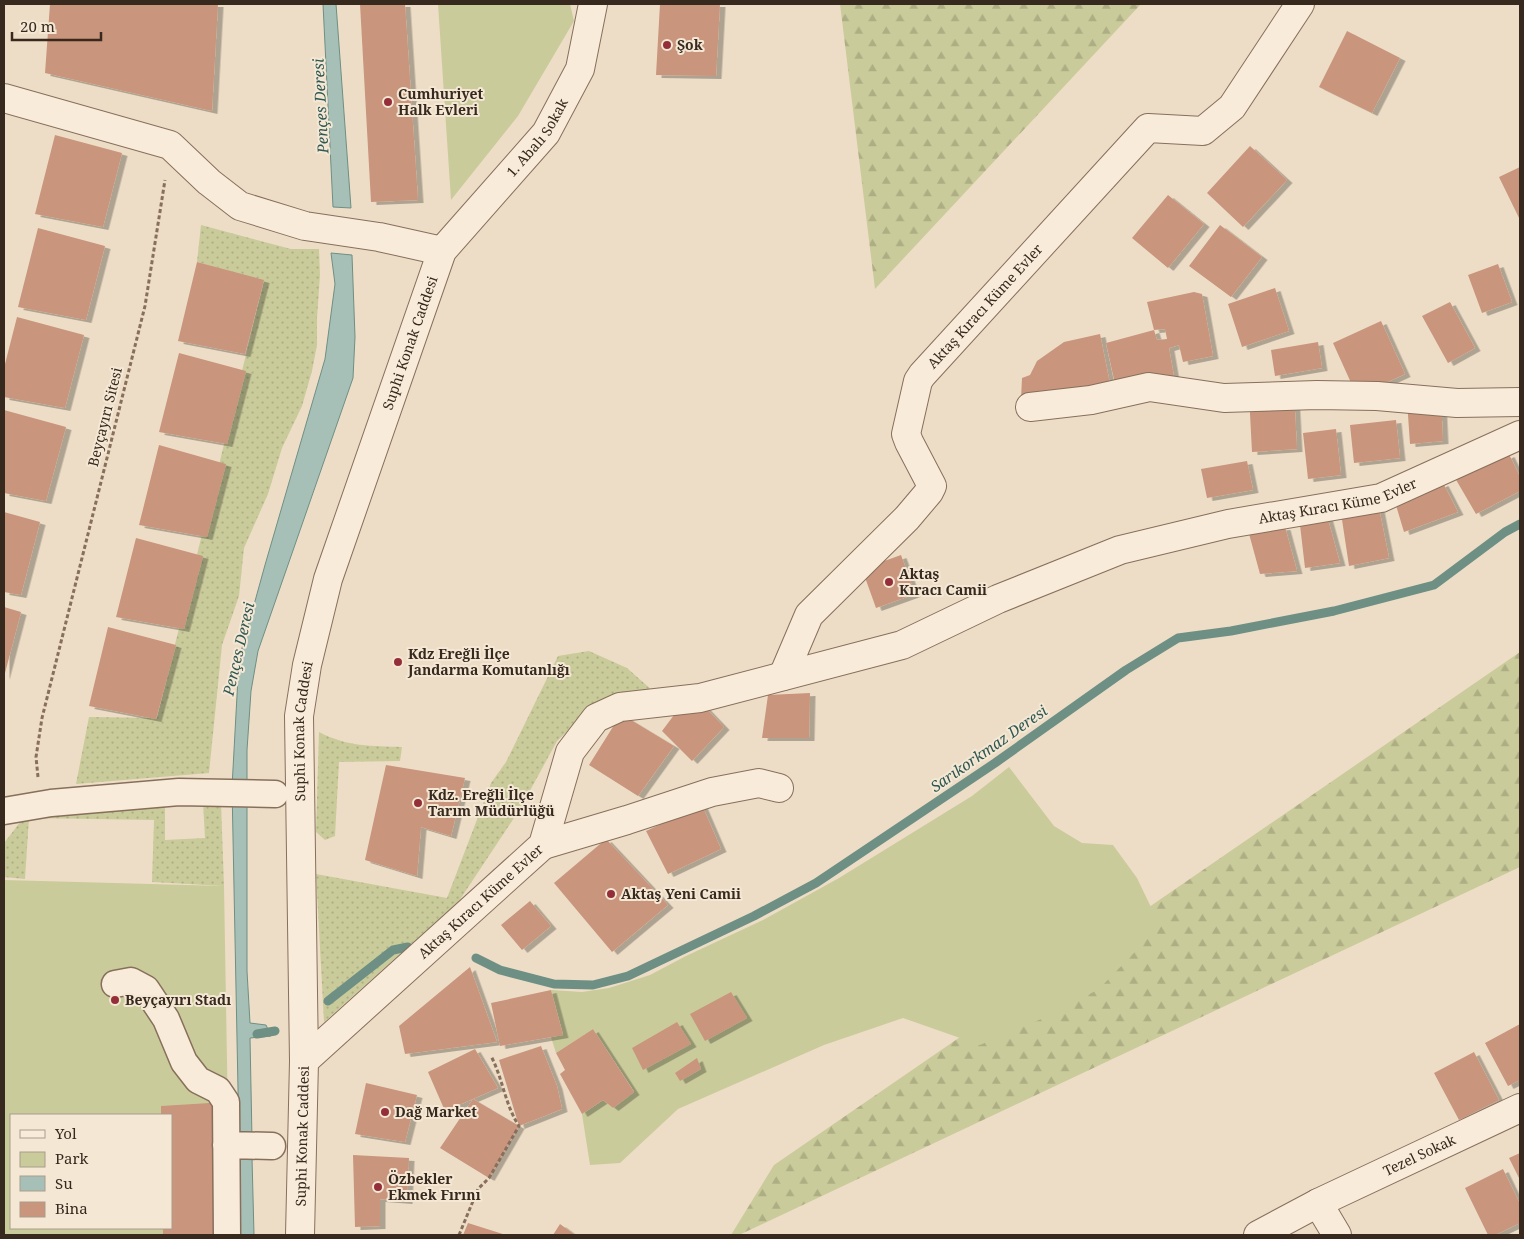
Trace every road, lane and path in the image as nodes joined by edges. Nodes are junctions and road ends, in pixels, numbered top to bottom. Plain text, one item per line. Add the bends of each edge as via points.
1 (593, 4) edge
2 (1300, 4) edge
3 (4, 98) edge
4 (170, 145) junction
5 (442, 251) junction
6 (1520, 402) edge
7 (1030, 407) dead end
8 (1520, 435) edge
9 (782, 676) junction
10 (779, 788) dead end
11 (275, 794) dead end
12 (42, 804) junction
13 (4, 811) edge
14 (543, 845) junction
15 (115, 984) dead end
16 (491, 1056) dead end
17 (304, 1061) junction
18 (1520, 1108) edge
19 (226, 1146) junction
20 (272, 1146) dead end
21 (1318, 1203) junction
22 (227, 1235) edge
23 (300, 1235) edge
24 (459, 1235) edge
25 (1258, 1235) edge
26 (1338, 1235) edge

1 - 5 street, 1. Abalı Sokak via 580,69 546,133
2 - 9 street, Aktaş Kıracı Küme Evler via 1232,108 1203,131 1148,128 922,375 906,434 932,486 907,518 809,615
3 - 4 street
4 - 5 street via 240,206 305,226
4 - 12 path, Beyçayırı Sitesi via 145,306 48,691 36,756
5 - 17 street, Suphi Konak Caddesi via 328,578 307,665 299,716
6 - 7 street via 1456,403 1377,396 1224,398 1148,387 1091,400
8 - 9 street, Aktaş Kıracı Küme Evler via 1381,498 1228,524 1120,550 998,599 902,645
9 - 14 street, Aktaş Kıracı Küme Evler via 700,698 620,707 596,718 570,752
10 - 14 street via 759,783 712,792
11 - 12 street via 179,792
12 - 13 street
14 - 17 street, Aktaş Kıracı Küme Evler
15 - 19 street via 131,980 146,989 166,1018 184,1062 198,1080 218,1090 226,1102
16 - 24 path via 511,1114 519,1126 489,1178 478,1189
17 - 23 street, Suphi Konak Caddesi
18 - 21 street, Tezel Sokak
19 - 20 street
19 - 22 street
21 - 25 street, Tezel Sokak
21 - 26 street

